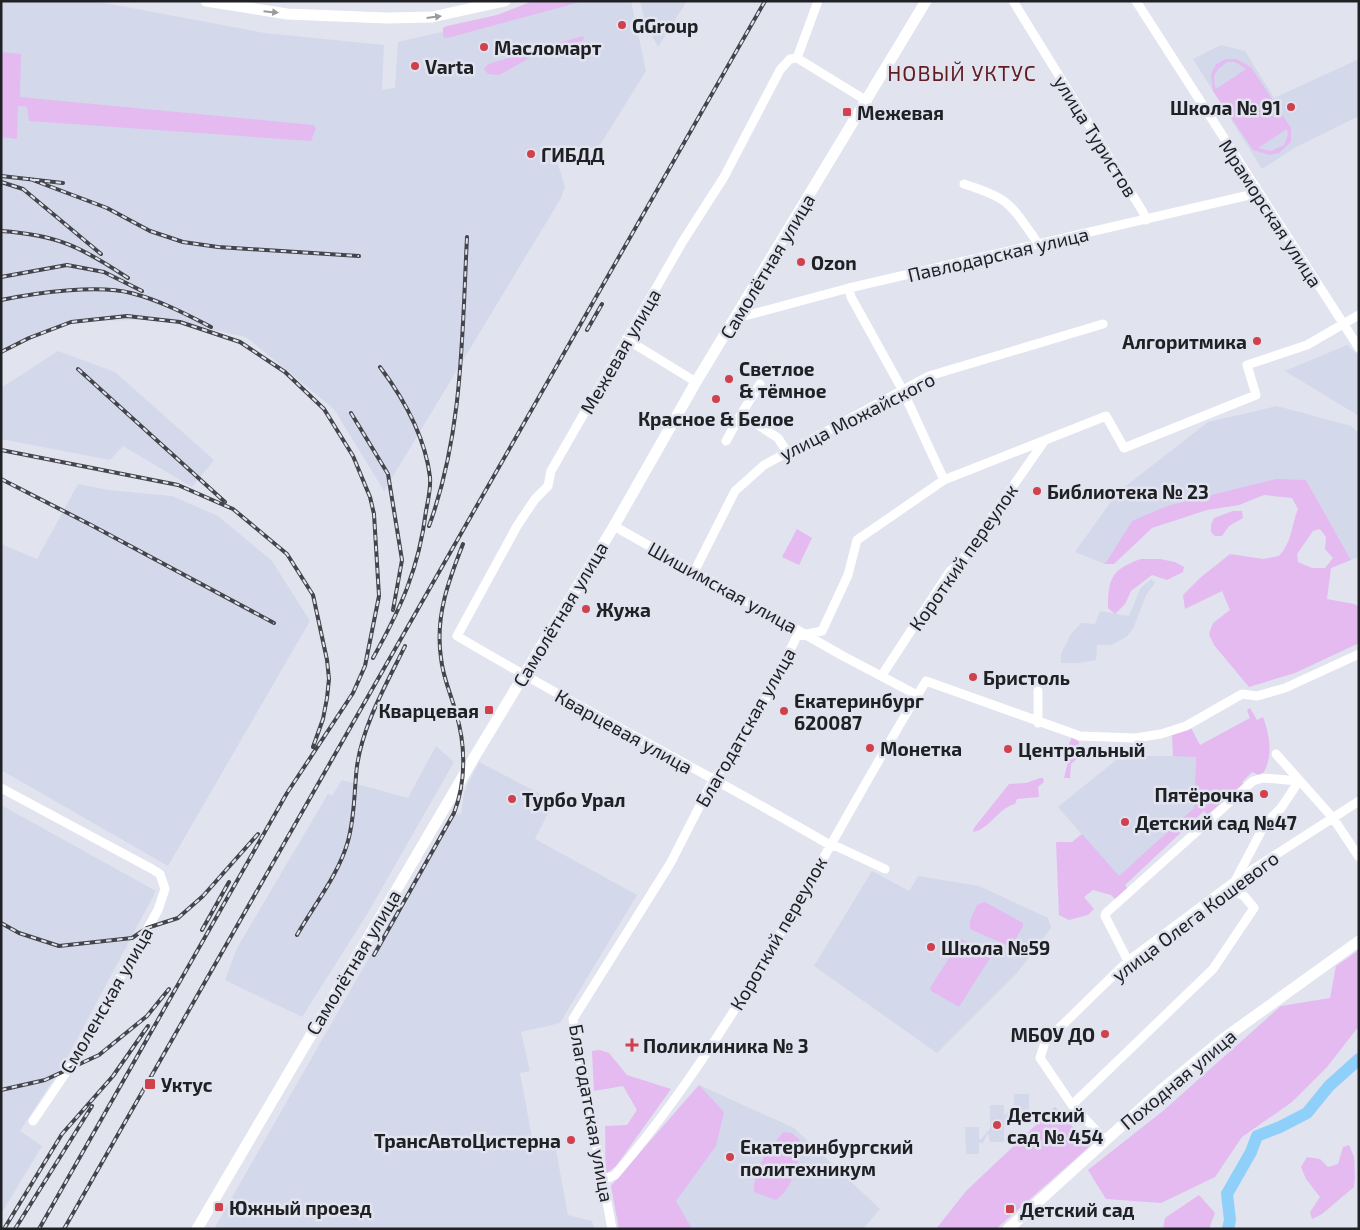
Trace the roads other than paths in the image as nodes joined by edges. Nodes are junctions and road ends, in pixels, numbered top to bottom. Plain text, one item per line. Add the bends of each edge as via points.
1 (206, 1) edge
2 (505, 1) edge
3 (818, 1) edge
4 (926, 1) edge
5 (1013, 1) edge
6 (1136, 1) edge
7 (797, 58) junction
8 (867, 101) junction
9 (964, 184) dead end
10 (1258, 193) junction
11 (1146, 220) junction
12 (1037, 244) junction
13 (849, 288) junction
14 (740, 312) junction
15 (1359, 315) edge
16 (1103, 324) dead end
17 (1343, 324) junction
18 (626, 339) junction
19 (1359, 348) edge
20 (696, 382) junction
21 (760, 384) dead end
22 (902, 389) junction
23 (741, 414) junction
24 (1045, 440) junction
25 (726, 441) dead end
26 (787, 452) junction
27 (944, 480) junction
28 (614, 526) junction
29 (694, 572) junction
30 (808, 634) junction
31 (1359, 654) edge
32 (523, 675) junction
33 (882, 676) junction
34 (1038, 691) dead end
35 (918, 695) junction
36 (1038, 723) junction
37 (1276, 754) dead end
38 (713, 780) junction
39 (1299, 781) junction
40 (1, 788) edge
41 (1359, 801) edge
42 (1333, 818) junction
43 (830, 845) junction
44 (1359, 857) edge
45 (885, 869) dead end
46 (1235, 881) junction
47 (1359, 941) edge
48 (1128, 961) junction
49 (1072, 1104) junction
50 (33, 1121) dead end
51 (1106, 1141) junction
52 (603, 1180) junction
53 (197, 1229) edge
54 (612, 1229) edge
55 (1008, 1229) edge

1 -> 2 main road via 287,14 387,18 432,17
3 - 7 street
4 - 8 main road, Самолётная улица
5 - 11 street, улица Туристов
6 - 10 street, Мраморская улица
7 - 8 street
7 - 18 street, Межевая улица via 790,59 780,70 724,177
8 - 14 main road, Самолётная улица
9 - 12 street via 997,194 1011,205
10 - 11 street, Павлодарская улица
10 - 17 street, Мраморская улица
11 - 12 street, Павлодарская улица
12 - 13 street, Павлодарская улица
13 - 14 street, Павлодарская улица via 745,316
13 - 22 street
14 - 20 main road, Самолётная улица
15 - 17 street
16 - 22 street, улица Можайского via 929,376
17 - 19 street, Мраморская улица
17 - 24 street, Благодатская улица via 1307,345 1247,365 1256,394 1124,448 1106,416
18 - 20 street
18 - 32 street, Межевая улица via 551,471 548,486 517,526 457,636
20 - 28 main road, Самолётная улица
21 - 23 street
22 - 26 street, улица Можайского
22 - 27 street
23 - 25 street
23 - 26 street via 778,438
24 - 27 street, Благодатская улица
24 - 33 street, Короткий переулок via 959,564 950,571
26 - 29 street, улица Можайского via 764,465 734,491
27 - 30 street, Благодатская улица via 857,540 848,574 822,631
28 - 29 street, Шишимская улица
28 - 32 main road, Самолётная улица
29 - 30 street, Шишимская улица
30 - 33 street, Шишимская улица
30 - 38 street, Благодатская улица via 797,636 738,748
31 - 36 street via 1285,688 1256,696 1242,694 1186,726 1161,734 1136,738 1080,736
32 - 38 street, Кварцевая улица
32 - 53 main road, Самолётная улица
33 - 35 street, Шишимская улица
34 - 36 street
35 - 36 street via 926,681
35 - 43 street, Короткий переулок
37 - 39 street
38 - 43 street, Кварцевая улица
38 - 52 street, Благодатская улица via 645,906 573,1019
39 - 42 street
39 - 46 street via 1282,808 1265,824
39 - 48 street via 1263,778 1253,781 1106,913
40 - 50 street, Смоленская улица via 160,874 165,889 158,910 69,1068
41 - 42 street, улица Олега Кошевого
42 - 44 street
42 - 46 street, улица Олега Кошевого
43 - 45 street, Кварцевая улица
43 - 52 street, Короткий переулок via 691,1079 615,1176
46 - 48 street, улица Олега Кошевого
46 - 49 street via 1236,892 1254,908 1213,970
47 - 51 main road, Походная улица via 1223,1039
48 - 49 street, улица Олега Кошевого via 1045,1042 1040,1058
49 - 51 street, улица Олега Кошевого
51 - 55 main road, Походная улица
52 - 54 street, Благодатская улица

